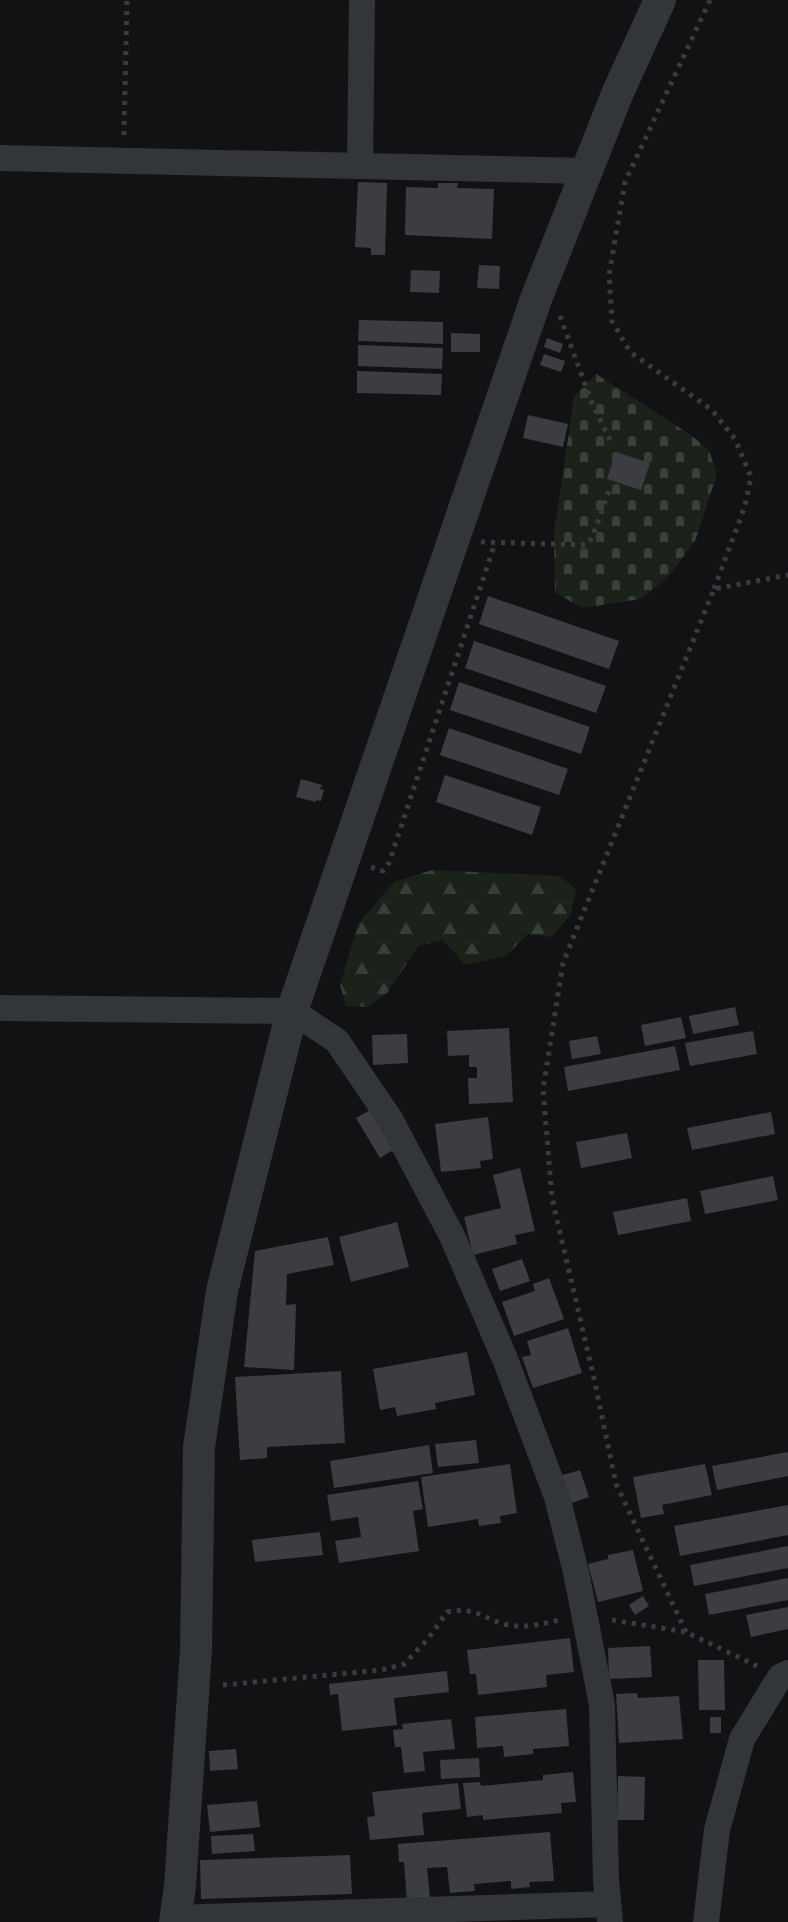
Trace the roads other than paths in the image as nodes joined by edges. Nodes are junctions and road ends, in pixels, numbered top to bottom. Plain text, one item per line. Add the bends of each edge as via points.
1 (362, 0) edge
2 (660, 0) edge
3 (0, 158) edge
4 (360, 166) junction
5 (587, 171) junction
6 (0, 1008) edge
7 (292, 1011) junction
8 (784, 1675) edge
9 (609, 1913) edge
10 (175, 1920) edge
11 (706, 1922) edge

1 - 4 street
2 - 5 street
3 - 4 street
4 - 5 street
5 - 7 street via 452,542
6 - 7 street
7 - 9 street via 337,1041 390,1119 452,1236 557,1497 602,1705
7 - 10 street via 222,1291 199,1447 196,1650
8 - 11 street via 742,1739 717,1830
9 - 10 street

